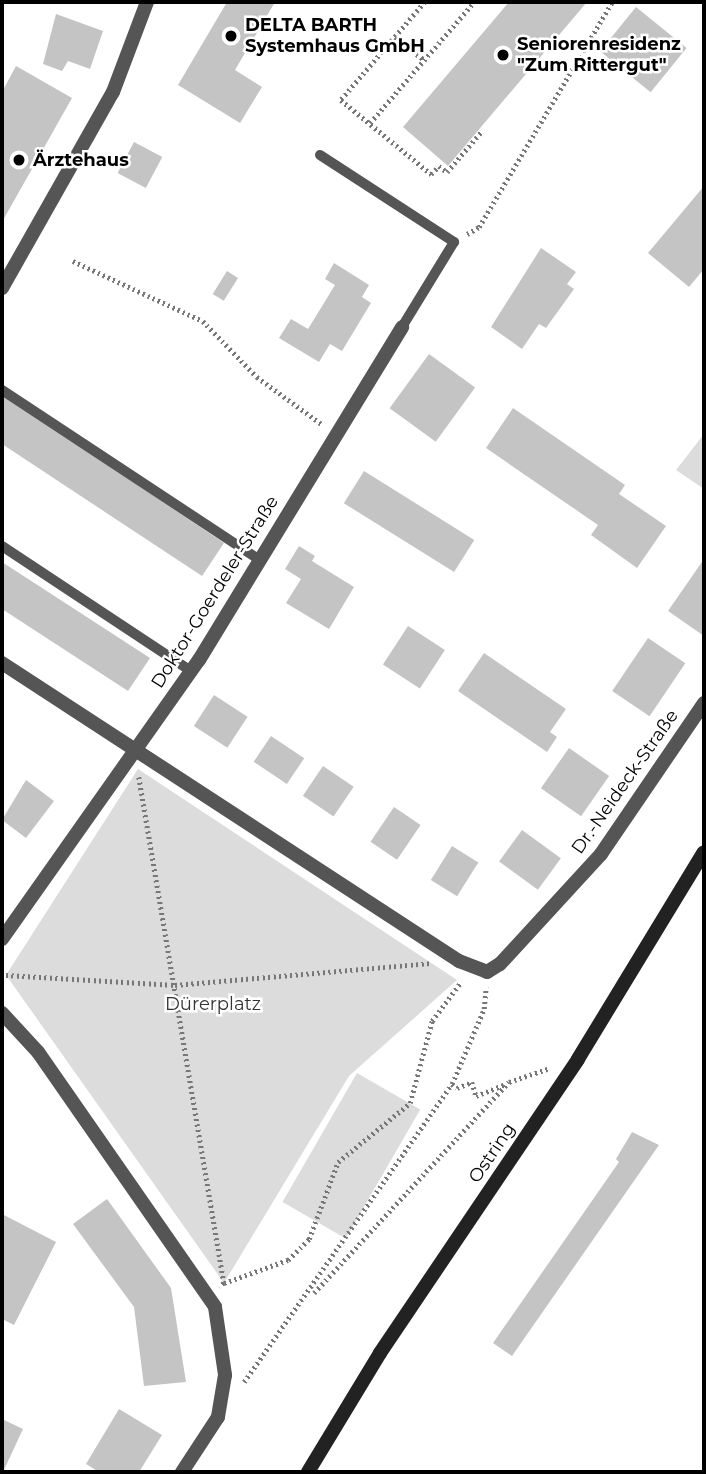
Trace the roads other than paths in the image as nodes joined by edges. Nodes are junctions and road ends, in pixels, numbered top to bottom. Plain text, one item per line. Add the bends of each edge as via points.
1 (147, 2) edge
2 (320, 156) dead end
3 (2, 288) edge
4 (402, 327) joint
5 (2, 390) edge
6 (2, 546) edge
7 (260, 560) junction
8 (2, 663) edge
9 (191, 671) junction
10 (704, 703) edge
11 (134, 749) junction
12 (704, 852) edge
13 (2, 939) edge
14 (2, 1013) edge
15 (182, 1472) edge
16 (308, 1472) edge

1 - 3 street via 113,92
2 - 4 lane via 454,242
4 - 7 street, Doktor-Goerdeler-Straße
5 - 7 lane
6 - 9 lane
7 - 9 street, Doktor-Goerdeler-Straße
8 - 11 street
9 - 11 street, Doktor-Goerdeler-Straße
10 - 11 street, Dr.-Neideck-Straße via 601,854 500,964 480,971
11 - 13 street, Doktor-Goerdeler-Straße
12 - 16 main road, Ostring via 578,1059 380,1353
14 - 15 street via 38,1052 208,1298 222,1334 225,1375 218,1417

